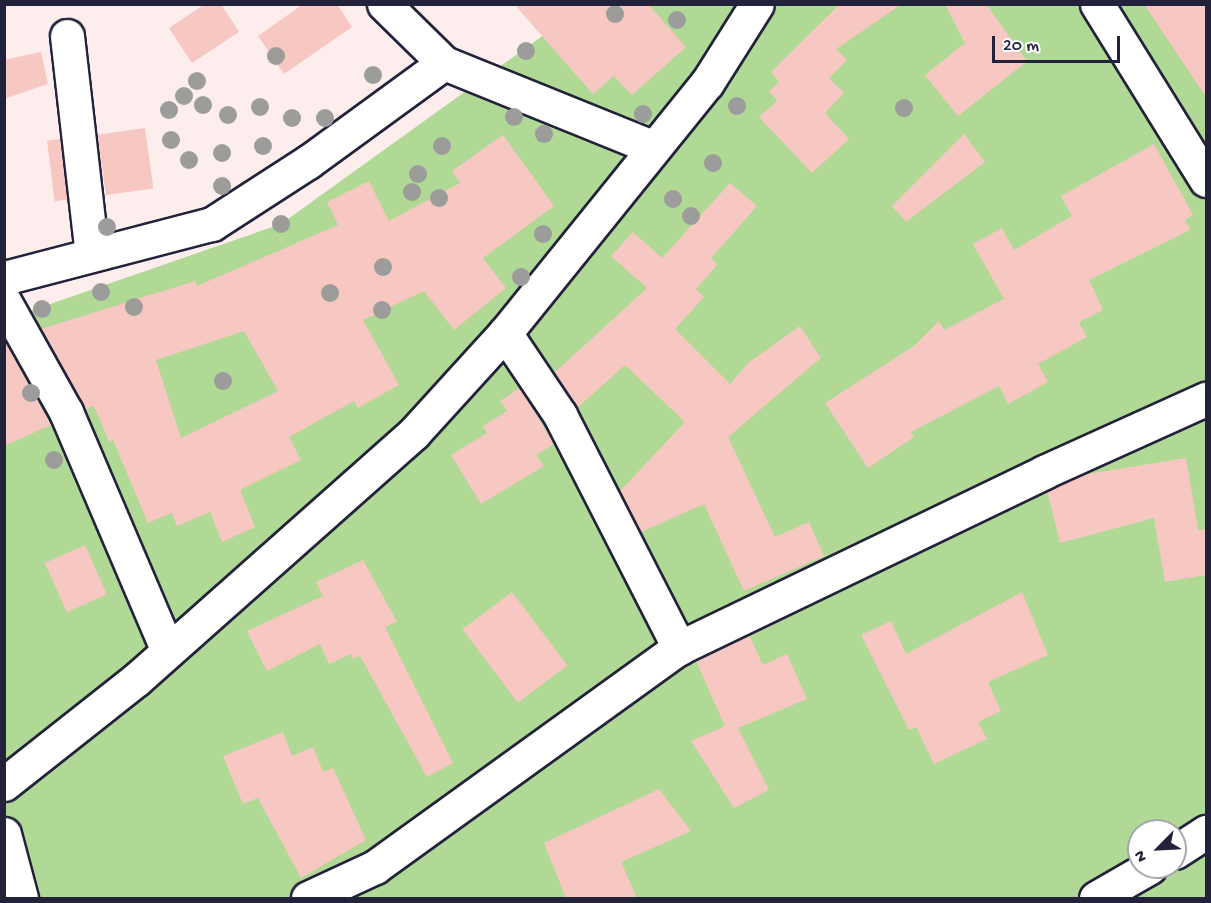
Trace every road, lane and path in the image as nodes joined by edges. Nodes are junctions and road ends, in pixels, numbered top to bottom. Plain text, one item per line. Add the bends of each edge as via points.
1 (384, 4) edge
2 (757, 4) edge
3 (1097, 4) edge
4 (67, 36) dead end
5 (444, 63) junction
6 (652, 147) junction
7 (1206, 180) edge
8 (92, 255) junction
9 (4, 278) edge
10 (4, 301) edge
11 (505, 333) junction
12 (1206, 399) edge
13 (679, 648) junction
14 (167, 649) junction
15 (4, 784) edge
16 (1206, 832) edge
17 (4, 834) edge
18 (1187, 844) edge
19 (1129, 879) edge
20 (21, 898) edge
21 (308, 898) edge
22 (1096, 898) edge

1 - 5 street
2 - 6 street via 707,83
3 - 7 street
4 - 8 street
5 - 6 street
5 - 8 street via 308,162 212,224
6 - 11 street
8 - 9 street
10 - 14 street via 66,412
11 - 13 street via 566,424
11 - 14 street via 414,433
12 - 13 street via 1044,472
13 - 21 street via 375,867
14 - 15 street via 137,679
16 - 18 street
17 - 20 street
19 - 22 street

